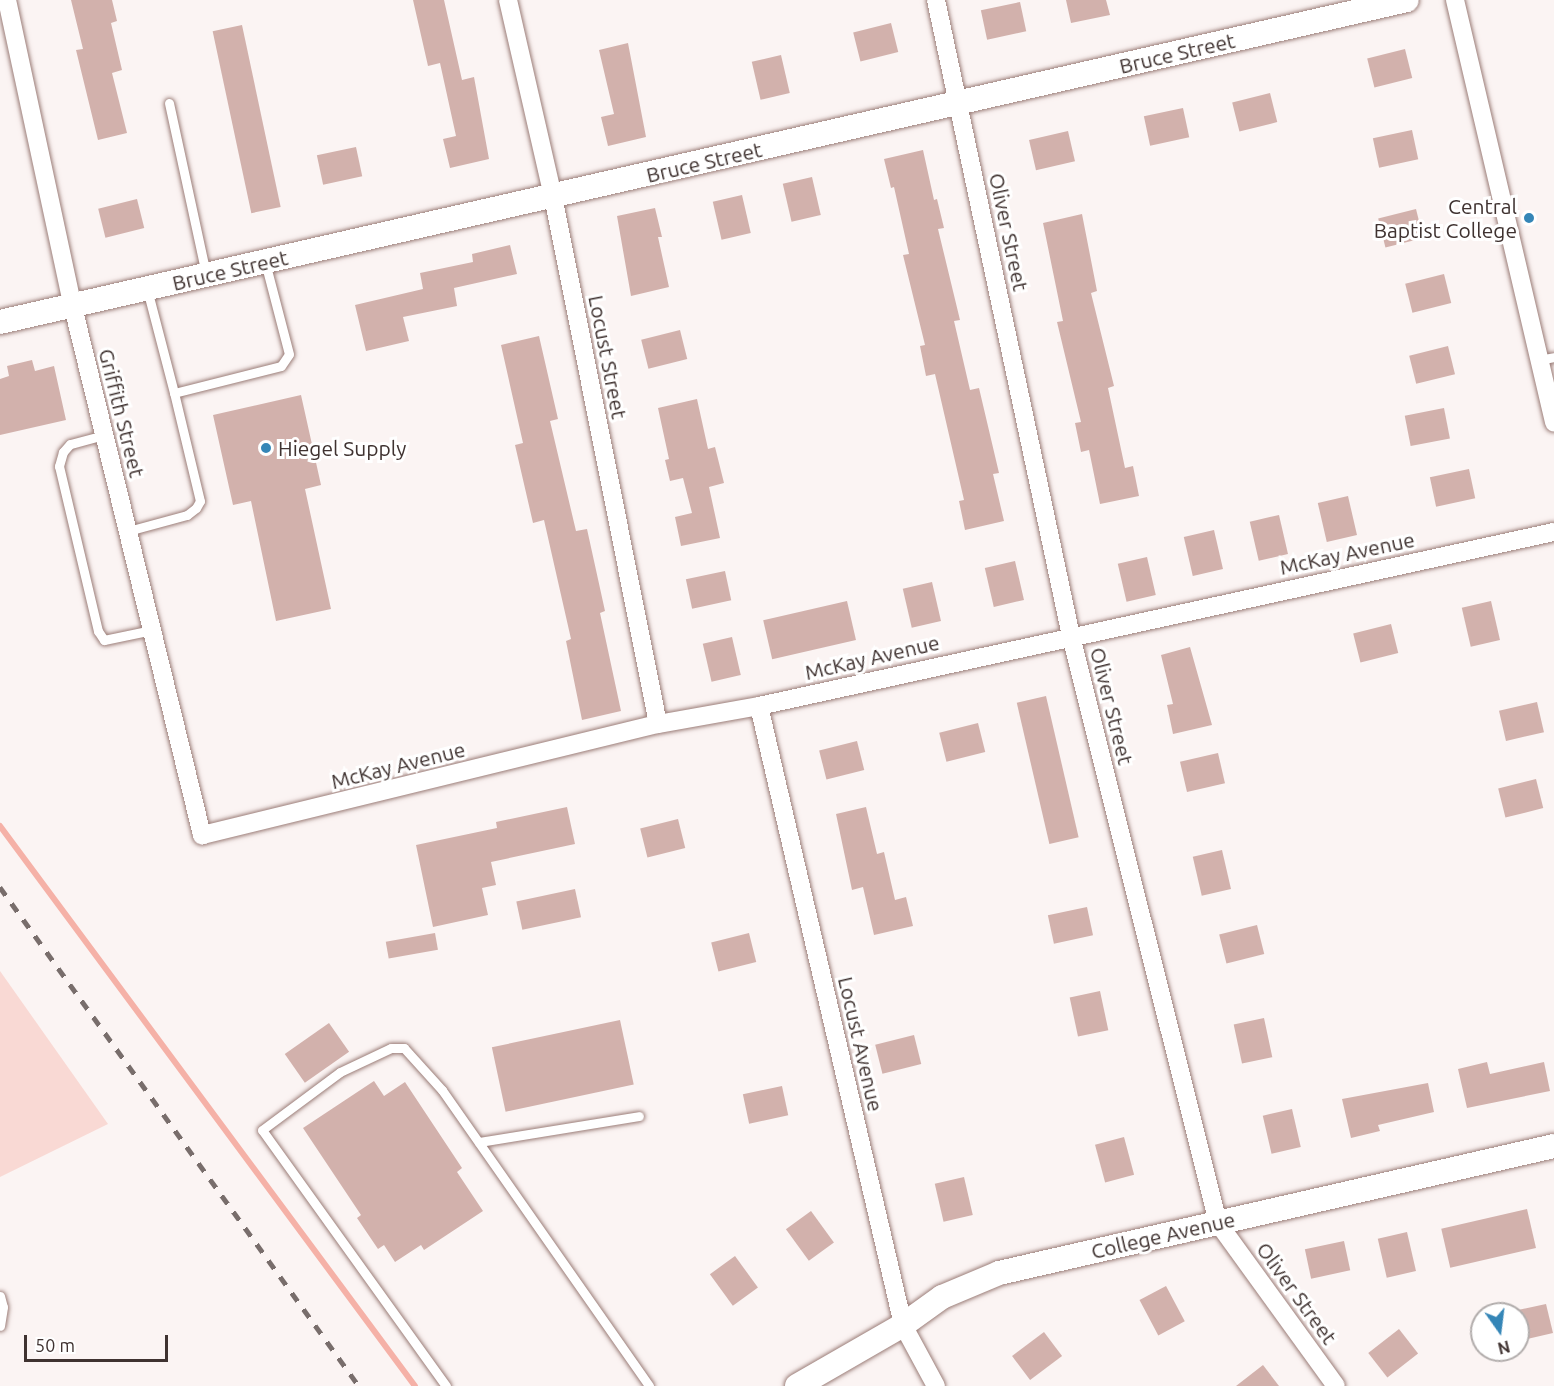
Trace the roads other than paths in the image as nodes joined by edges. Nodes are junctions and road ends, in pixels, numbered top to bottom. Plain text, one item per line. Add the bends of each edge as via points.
1 (7, 0) edge
2 (508, 0) edge
3 (936, 0) edge
4 (1407, 0) edge
5 (1455, 0) edge
6 (169, 103) dead end
7 (959, 103) junction
8 (553, 196) junction
9 (264, 262) junction
10 (206, 276) junction
11 (147, 289) junction
12 (73, 307) junction
13 (0, 322) edge
14 (1547, 358) edge
15 (174, 393) junction
16 (1554, 423) edge
17 (104, 435) junction
18 (128, 531) junction
19 (1554, 532) edge
20 (152, 630) junction
21 (1071, 636) junction
22 (759, 706) junction
23 (658, 724) junction
24 (202, 835) joint
25 (639, 1116) dead end
26 (479, 1142) junction
27 (1553, 1149) edge
28 (1218, 1223) junction
29 (0, 1296) edge
30 (903, 1325) junction
31 (0, 1326) edge
32 (446, 1386) edge
33 (649, 1386) edge
34 (797, 1386) edge
35 (936, 1386) edge
36 (1336, 1386) edge

1 - 12 street, Griffith Street
2 - 8 street, Locust Street
3 - 7 street, Oliver Street
4 - 7 street, Bruce Street
5 - 14 street
6 - 10 lane
7 - 8 street, Bruce Street
7 - 21 street, Oliver Street
8 - 9 street, Bruce Street
8 - 23 street, Locust Street
9 - 10 street, Bruce Street
9 - 15 lane via 289,354 281,366
10 - 11 street, Bruce Street
11 - 12 street, Bruce Street
11 - 15 lane
12 - 13 street, Bruce Street
12 - 17 street, Griffith Street
14 - 16 street
15 - 18 lane via 200,501 187,515
17 - 18 street, Griffith Street
17 - 20 lane via 70,444 59,466 98,631 104,640
18 - 20 street, Griffith Street
19 - 21 street, McKay Avenue
20 - 24 street, Griffith Street
21 - 22 street, McKay Avenue
21 - 28 street, Oliver Street
22 - 23 street, McKay Avenue
22 - 30 street, Locust Avenue
23 - 24 street, McKay Avenue
25 - 26 lane
26 - 32 lane via 442,1090 404,1048 391,1048 340,1072 262,1130
26 - 33 lane
27 - 28 street, College Avenue
28 - 30 street, College Avenue via 999,1273 942,1297
28 - 36 street, Oliver Street
29 - 31 lane
30 - 34 street, College Avenue
30 - 35 street, Locust Avenue

